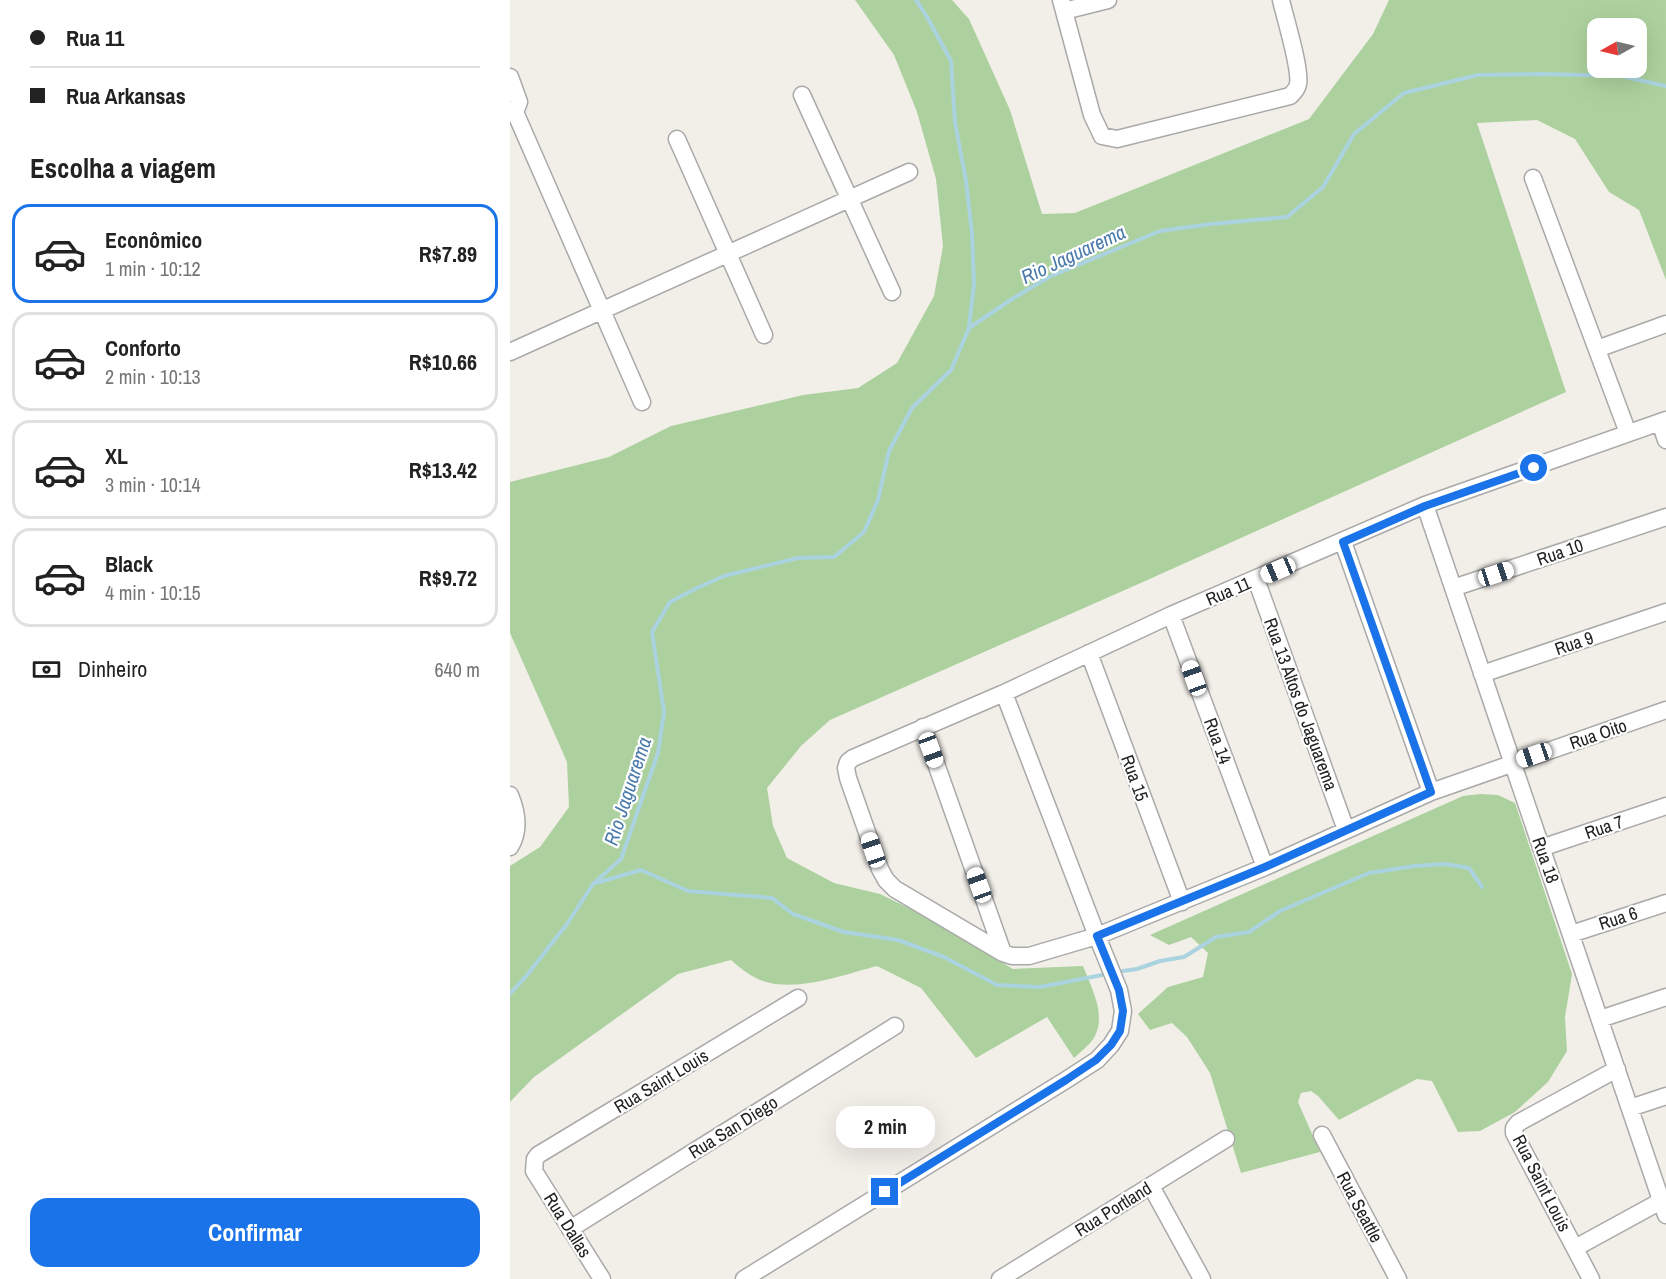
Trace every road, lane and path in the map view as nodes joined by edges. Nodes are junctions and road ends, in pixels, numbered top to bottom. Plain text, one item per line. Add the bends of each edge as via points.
1 (1108, 0) edge
2 (1281, 0) edge
3 (1063, 5) edge
4 (510, 77) edge
5 (802, 95) dead end
6 (513, 113) edge
7 (677, 139) dead end
8 (909, 172) dead end
9 (1533, 178) dead end
10 (849, 199) junction
11 (728, 254) junction
12 (892, 292) dead end
13 (602, 310) junction
14 (1666, 324) edge
15 (765, 335) dead end
16 (1597, 349) junction
17 (510, 352) edge
18 (642, 402) dead end
19 (1663, 421) edge
20 (1628, 433) junction
21 (1666, 440) edge
22 (1425, 506) junction
23 (1666, 517) edge
24 (1343, 542) junction
25 (1256, 579) junction
26 (1453, 588) junction
27 (1666, 612) edge
28 (1171, 615) junction
29 (1089, 653) junction
30 (1482, 674) junction
31 (1004, 693) junction
32 (1666, 710) edge
33 (923, 727) junction
34 (1513, 763) junction
35 (1431, 792) junction
36 (510, 795) edge
37 (1666, 806) edge
38 (1346, 830) junction
39 (510, 848) edge
40 (1542, 848) junction
41 (1265, 867) junction
42 (1182, 902) junction
43 (1666, 903) edge
44 (1571, 934) junction
45 (1097, 936) junction
46 (1003, 953) junction
47 (798, 998) dead end
48 (1666, 998) edge
49 (1600, 1019) junction
50 (896, 1026) dead end
51 (1617, 1070) junction
52 (1666, 1096) edge
53 (1630, 1108) junction
54 (1322, 1135) dead end
55 (1226, 1138) dead end
56 (534, 1171) joint
57 (1151, 1186) junction
58 (1663, 1200) edge
59 (570, 1229) junction
60 (1575, 1248) junction
61 (1006, 1277) edge
62 (602, 1279) edge
63 (744, 1279) edge
64 (1202, 1279) edge
65 (1398, 1279) edge
66 (1591, 1279) edge

1 - 3 street
2 - 3 street via 1297,67 1298,82 1290,96 1117,139 1102,136 1092,115
4 - 6 street via 519,102
5 - 10 street
6 - 13 street
7 - 11 street
8 - 10 street
9 - 16 street
10 - 11 street
10 - 12 street
11 - 13 street
11 - 15 street
13 - 17 street
13 - 18 street
14 - 16 street
16 - 20 street
19 - 20 street, Rua 11
19 - 21 street
20 - 22 street, Rua 11
22 - 24 street, Rua 11
22 - 26 street, Rua 18
23 - 26 street, Rua 10
24 - 25 street, Rua 11
24 - 35 street
25 - 28 street, Rua 11
25 - 38 street, Rua 13 Altos do Jaguarema
26 - 30 street, Rua 18
27 - 30 street, Rua 9
28 - 29 street, Rua 11
28 - 41 street, Rua 14
29 - 31 street, Rua 11
29 - 42 street, Rua 15
30 - 34 street, Rua 18
31 - 33 street, Rua 11
31 - 45 street
32 - 34 street, Rua Oito
33 - 46 street
33 - 46 street, Rua 11 via 853,758 846,768 880,869 896,889
34 - 35 street, Rua Oito
34 - 40 street, Rua 18
35 - 38 street, Rua Oito
36 - 39 street via 517,828
37 - 40 street, Rua 7
38 - 41 street, Rua Oito
40 - 44 street, Rua 18
41 - 42 street, Rua Oito
42 - 45 street, Rua Oito
43 - 44 street, Rua 6
44 - 49 street, Rua 18
45 - 46 street, Rua Oito via 1029,956
45 - 63 street via 1119,990 1123,1011 1120,1031 1096,1060
47 - 56 street, Rua Saint Louis via 538,1155
48 - 49 street
49 - 51 street, Rua 18
50 - 59 street, Rua San Diego
51 - 53 street, Rua 18
51 - 60 street, Rua Saint Louis via 1514,1128
52 - 53 street
53 - 58 street, Rua 18
54 - 65 street, Rua Seattle
55 - 57 street, Rua Portland
56 - 59 street, Rua Dallas
57 - 61 street, Rua Portland
57 - 64 street
58 - 60 street
59 - 62 street, Rua Dallas
60 - 66 street, Rua Saint Louis

